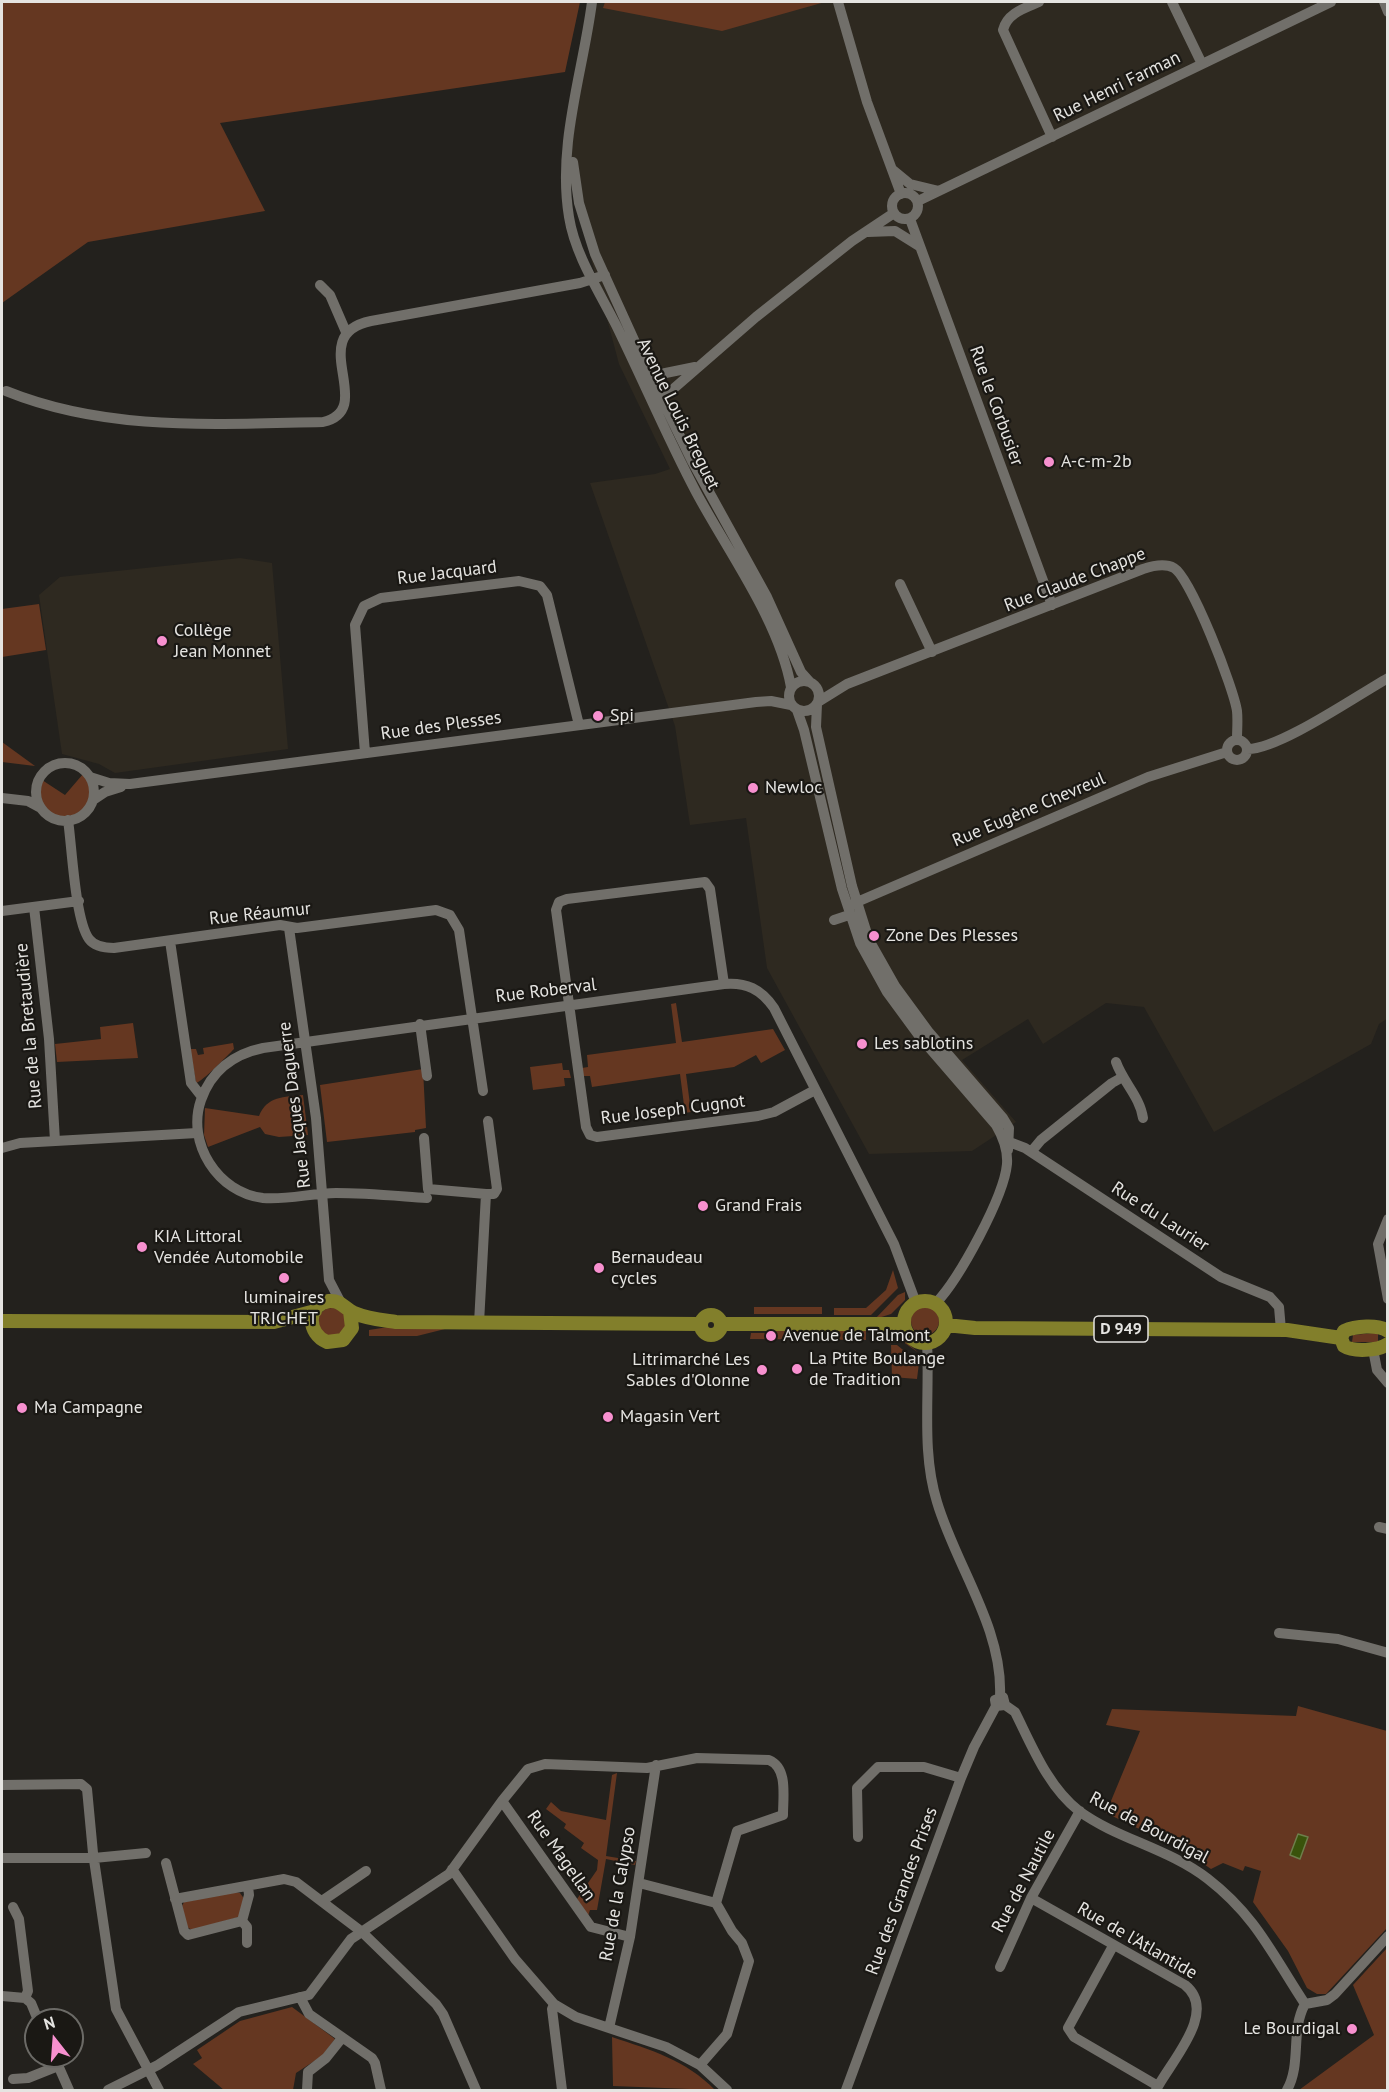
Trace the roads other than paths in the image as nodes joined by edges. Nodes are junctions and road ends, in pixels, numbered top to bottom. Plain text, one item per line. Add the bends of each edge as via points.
1 (592, 2) edge
2 (838, 2) edge
3 (1039, 2) edge
4 (1172, 2) edge
5 (1331, 2) edge
6 (1384, 2) edge
7 (1388, 12) edge
8 (1202, 64) junction
9 (1052, 137) junction
10 (570, 147) junction
11 (891, 167) junction
12 (939, 191) junction
13 (901, 194) junction
14 (918, 201) junction
15 (894, 213) junction
16 (910, 219) junction
17 (864, 232) junction
18 (921, 249) junction
19 (605, 275) junction
20 (593, 280) junction
21 (320, 285) dead end
22 (346, 332) junction
23 (698, 366) junction
24 (646, 377) junction
25 (6, 391) dead end
26 (658, 403) junction
27 (900, 584) dead end
28 (1052, 605) junction
29 (932, 652) junction
30 (1388, 678) edge
31 (811, 683) junction
32 (848, 684) junction
33 (791, 688) junction
34 (756, 702) junction
35 (817, 703) junction
36 (794, 708) junction
37 (579, 725) junction
38 (1237, 739) junction
39 (1247, 749) junction
40 (1227, 752) junction
41 (365, 753) junction
42 (90, 777) junction
43 (38, 783) junction
44 (130, 784) junction
45 (2, 797) edge
46 (93, 800) junction
47 (42, 809) junction
48 (68, 820) junction
49 (79, 902) junction
50 (34, 907) junction
51 (851, 908) junction
52 (2, 911) edge
53 (834, 920) dead end
54 (289, 928) junction
55 (170, 941) junction
56 (724, 984) junction
57 (569, 1005) junction
58 (471, 1017) junction
59 (420, 1024) junction
60 (306, 1040) junction
61 (1116, 1062) dead end
62 (427, 1076) dead end
63 (1121, 1078) junction
64 (814, 1090) junction
65 (483, 1091) dead end
66 (202, 1097) junction
67 (1143, 1118) dead end
68 (488, 1121) dead end
69 (197, 1133) junction
70 (424, 1138) dead end
71 (1007, 1140) junction
72 (55, 1141) junction
73 (2, 1148) edge
74 (1031, 1152) junction
75 (323, 1194) junction
76 (486, 1194) junction
77 (427, 1198) dead end
78 (1388, 1219) edge
79 (329, 1280) junction
80 (1388, 1299) edge
81 (916, 1303) junction
82 (936, 1303) junction
83 (318, 1307) junction
84 (345, 1307) junction
85 (2, 1321) edge
86 (274, 1322) junction
87 (396, 1322) junction
88 (479, 1323) junction
89 (904, 1324) junction
90 (946, 1325) junction
91 (1386, 1327) edge
92 (1281, 1330) junction
93 (314, 1333) junction
94 (350, 1333) junction
95 (1341, 1338) junction
96 (927, 1342) junction
97 (1388, 1344) edge
98 (1373, 1349) junction
99 (1388, 1383) edge
100 (1279, 1634) dead end
101 (1388, 1653) edge
102 (1000, 1702) junction
103 (656, 1766) junction
104 (961, 1778) junction
105 (2, 1785) edge
106 (502, 1801) junction
107 (1080, 1811) junction
108 (858, 1837) dead end
109 (146, 1853) dead end
110 (2, 1858) edge
111 (94, 1858) junction
112 (166, 1863) dead end
113 (452, 1869) junction
114 (366, 1871) dead end
115 (639, 1883) junction
116 (248, 1886) junction
117 (1031, 1898) junction
118 (175, 1899) junction
119 (322, 1901) junction
120 (716, 1903) junction
121 (13, 1907) dead end
122 (242, 1921) junction
123 (362, 1932) junction
124 (1388, 1936) edge
125 (630, 1937) junction
126 (248, 1943) dead end
127 (1113, 1946) junction
128 (1000, 1967) dead end
129 (2, 1996) edge
130 (300, 1997) junction
131 (25, 1998) junction
132 (554, 2004) junction
133 (1305, 2004) junction
134 (33, 2008) edge
135 (609, 2028) junction
136 (342, 2038) junction
137 (700, 2065) junction
138 (44, 2068) edge
139 (59, 2068) edge
140 (149, 2071) junction
141 (13, 2079) dead end
142 (1157, 2088) edge
143 (69, 2091) edge
144 (108, 2091) edge
145 (159, 2091) edge
146 (307, 2091) edge
147 (381, 2091) edge
148 (476, 2091) edge
149 (562, 2091) edge
150 (726, 2091) edge
151 (846, 2091) edge
152 (1287, 2091) edge

1 - 10 street, Avenue Louis Breguet via 574,98
2 - 11 street
3 - 9 street via 1014,14 1003,30
4 - 8 street
5 - 8 street, Rue Henri Farman
6 - 7 street
8 - 9 street, Rue Henri Farman
9 - 12 street, Rue Henri Farman
10 - 19 street, Avenue Louis Breguet via 581,212
10 - 20 street, Avenue Louis Breguet via 568,214
11 - 12 street via 910,184
11 - 13 street
12 - 14 street, Rue Henri Farman
13 - 14 street via 912,195
13 - 15 street via 893,201
14 - 16 street via 918,210
15 - 16 street via 900,219
15 - 17 street
16 - 18 street, Rue le Corbusier
17 - 18 street via 895,231
17 - 23 street
18 - 28 street, Rue le Corbusier
19 - 20 street
19 - 24 street, Avenue Louis Breguet
20 - 22 street via 365,322
20 - 24 street, Avenue Louis Breguet
21 - 22 street via 330,295
22 - 25 street via 340,342 345,399 334,417 323,422 136,421 41,405
23 - 24 street
23 - 26 street
24 - 26 street, Avenue Louis Breguet
26 - 31 street, Avenue Louis Breguet via 766,597 801,672
26 - 33 street, Avenue Louis Breguet via 682,466 767,622 786,664
27 - 29 street
28 - 29 street, Rue Claude Chappe
28 - 38 street, Rue Claude Chappe via 1143,569 1172,567 1193,593 1234,699
29 - 32 street, Rue Claude Chappe
30 - 39 street via 1285,738 1262,748
31 - 32 street, Rue Claude Chappe
31 - 33 street via 800,681
31 - 35 street via 818,690
32 - 35 street, Rue Claude Chappe
33 - 34 street, Rue des Plesses
33 - 36 street via 788,697
34 - 36 street, Rue des Plesses via 771,701
34 - 37 street, Rue des Plesses
35 - 36 street via 810,710
35 - 51 street via 816,727
36 - 51 street
37 - 41 street, Rue des Plesses
37 - 41 street, Rue Jacquard via 547,595 540,586 519,581 381,598 364,606 355,625
38 - 39 street
38 - 40 street via 1229,743
39 - 40 street via 1238,760
40 - 51 street, Rue Eugène Chevreul via 1148,777 1057,814
41 - 44 street, Rue des Plesses
42 - 43 street via 80,767 61,764 49,769
42 - 44 street, Rue des Plesses
42 - 46 street
43 - 45 street via 24,793
43 - 47 street via 37,797
44 - 46 street, Rue des Plesses
45 - 47 street via 28,801
46 - 48 street via 81,816
47 - 48 street via 54,818
48 - 49 street, Rue Réaumur
49 - 50 street
49 - 55 street, Rue Réaumur via 84,929 96,945 114,948
50 - 52 street
50 - 72 street, Rue de la Bretaudière via 48,1029
51 - 53 street, Rue Eugène Chevreul
51 - 71 street via 860,943 887,992
54 - 55 street, Rue Réaumur via 280,925
54 - 58 street, Rue Réaumur via 443,911 456,921 459,930
54 - 60 street, Rue Jacques Daguerre
55 - 66 street via 191,1083
56 - 57 street, Rue Roberval
56 - 57 street via 709,885 700,881 559,902 556,910
56 - 64 street, Rue Roberval via 744,984 767,998
57 - 58 street, Rue Roberval
57 - 64 street, Rue Joseph Cugnot via 586,1127 593,1137 758,1116 774,1112
58 - 59 street, Rue Roberval
58 - 65 street
59 - 60 street, Rue Roberval
59 - 62 street
60 - 66 street, Rue Roberval via 235,1057 212,1077
60 - 75 street, Rue Jacques Daguerre
61 - 63 street
63 - 67 street via 1141,1107
63 - 74 street
64 - 81 street, Rue Roberval via 894,1244
66 - 69 street, Rue Roberval
68 - 76 street via 497,1189 494,1194
69 - 72 street
69 - 75 street via 215,1171 244,1192 275,1198
70 - 76 street via 428,1189
71 - 74 street, Rue du Laurier
71 - 82 street via 999,1192 958,1276
72 - 73 street via 14,1143
74 - 92 street, Rue du Laurier via 1221,1277 1270,1297 1279,1307
75 - 77 street
75 - 79 street, Rue Jacques Daguerre
76 - 88 street
78 - 80 street via 1378,1244
79 - 83 street
79 - 84 street
81 - 82 main road
81 - 89 main road via 906,1314
82 - 90 main road via 943,1310
83 - 84 main road via 331,1301
83 - 86 main road
83 - 93 main road via 311,1322
84 - 87 main road via 367,1318
84 - 94 main road via 353,1322
85 - 86 main road
86 - 93 main road
87 - 88 main road
87 - 94 main road
88 - 89 main road via 700,1324 712,1314 721,1324
89 - 96 main road via 914,1339
90 - 92 main road, D 949
90 - 96 main road via 940,1337
91 - 95 main road via 1347,1329
92 - 95 main road, D 949
93 - 94 main road via 332,1343
95 - 98 main road via 1347,1348
96 - 102 street via 928,1438 936,1499 995,1650
97 - 98 main road
98 - 99 street via 1377,1370
100 - 101 street via 1338,1639
102 - 104 street, Rue des Grandes Prises
102 - 107 street, Rue de Bourdigal via 1015,1712 1051,1780
103 - 106 street via 545,1764 528,1769
103 - 115 street, Rue de la Calypso
103 - 120 street via 697,1758 769,1760 777,1763 782,1772 783,1815 737,1831
104 - 108 street via 924,1767 878,1767 857,1788
104 - 151 street, Rue des Grandes Prises
105 - 111 street via 81,1784 87,1789
106 - 113 street
106 - 125 street, Rue Magellan via 591,1927
107 - 117 street, Rue de Nautile
107 - 133 street, Rue de Bourdigal via 1170,1854 1209,1880 1268,1941
109 - 111 street
110 - 111 street
111 - 140 street via 118,2016
112 - 118 street
113 - 123 street
113 - 132 street via 515,1959
114 - 119 street
115 - 120 street
115 - 125 street, Rue de la Calypso
116 - 118 street
116 - 119 street via 290,1879
116 - 122 street
117 - 127 street, Rue de l'Atlantide
117 - 128 street, Rue de Nautile
118 - 122 street via 188,1935
119 - 123 street
120 - 137 street via 749,1961 727,2034
121 - 131 street via 19,1919 28,1991
122 - 126 street via 247,1927
123 - 130 street via 351,1939 312,1992
123 - 148 street via 443,2013
124 - 133 street via 1335,1994 1327,2000
125 - 135 street, Rue de la Calypso
127 - 142 street, Rue de l'Atlantide via 1185,1985 1197,1996 1198,2016
127 - 142 street via 1068,2028 1074,2037
129 - 131 street
130 - 136 street via 309,2014
130 - 140 street via 238,2012
131 - 134 street
132 - 135 street via 576,2017
132 - 149 street
133 - 152 street via 1300,2014 1296,2065
135 - 137 street via 648,2039
136 - 146 street via 308,2072
136 - 147 street via 375,2062
137 - 150 street
138 - 141 street via 28,2078
139 - 143 street
140 - 144 street
140 - 145 street

